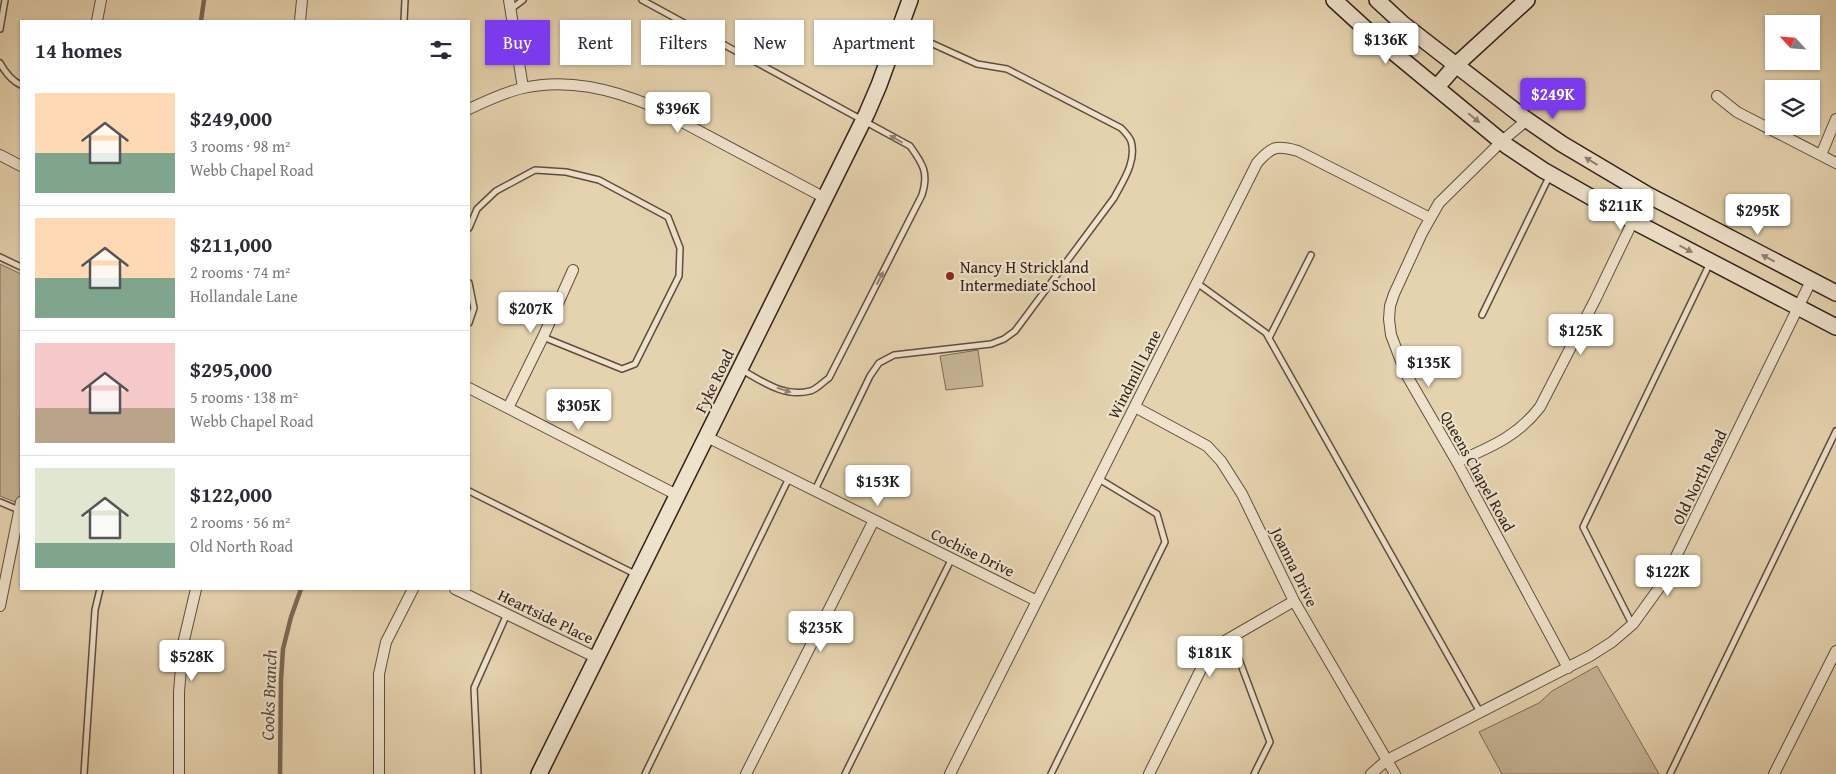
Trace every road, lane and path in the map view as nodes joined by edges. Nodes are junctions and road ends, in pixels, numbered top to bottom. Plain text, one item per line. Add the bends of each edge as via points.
1 (5, 0) edge
2 (100, 0) edge
3 (302, 0) edge
4 (405, 0) edge
5 (523, 0) edge
6 (642, 0) edge
7 (910, 0) edge
8 (1334, 0) edge
9 (1377, 0) edge
10 (1527, 0) edge
11 (509, 5) edge
12 (97, 20) edge
13 (300, 20) edge
14 (404, 20) edge
15 (904, 20) edge
16 (0, 29) edge
17 (933, 44) edge
18 (0, 64) edge
19 (887, 65) edge
20 (1456, 65) junction
21 (20, 84) edge
22 (1437, 87) junction
23 (523, 88) junction
24 (1717, 96) dead end
25 (470, 108) edge
26 (1836, 119) edge
27 (863, 120) junction
28 (1527, 120) junction
29 (1502, 141) junction
30 (0, 155) edge
31 (1821, 155) junction
32 (1836, 163) edge
33 (20, 165) edge
34 (1550, 174) junction
35 (1648, 195) junction
36 (825, 198) junction
37 (1430, 218) junction
38 (1633, 221) junction
39 (470, 226) edge
40 (1311, 255) dead end
41 (0, 257) edge
42 (1710, 262) junction
43 (20, 267) edge
44 (573, 270) dead end
45 (1811, 281) junction
46 (1197, 283) junction
47 (470, 288) edge
48 (1836, 293) edge
49 (1798, 309) junction
50 (1482, 315) dead end
51 (470, 320) edge
52 (1836, 327) edge
53 (543, 338) junction
54 (1269, 338) junction
55 (740, 369) junction
56 (470, 389) edge
57 (1135, 407) junction
58 (508, 408) junction
59 (1836, 431) edge
60 (707, 436) junction
61 (1457, 462) junction
62 (790, 478) junction
63 (1099, 479) junction
64 (815, 490) junction
65 (470, 491) edge
66 (678, 495) junction
67 (0, 502) edge
68 (20, 506) edge
69 (874, 520) junction
70 (952, 558) junction
71 (638, 575) junction
72 (100, 590) edge
73 (196, 590) edge
74 (412, 590) edge
75 (457, 590) edge
76 (1037, 601) junction
77 (1294, 601) junction
78 (0, 606) edge
79 (507, 614) junction
80 (1633, 624) junction
81 (1230, 637) junction
82 (1836, 650) edge
83 (597, 658) junction
84 (1568, 668) junction
85 (1480, 713) junction
86 (1387, 760) junction
87 (84, 774) edge
88 (179, 774) edge
89 (379, 774) edge
90 (478, 774) edge
91 (539, 774) edge
92 (645, 774) edge
93 (746, 774) edge
94 (844, 774) edge
95 (950, 774) edge
96 (1051, 774) edge
97 (1149, 774) edge
98 (1254, 774) edge
99 (1371, 774) edge
100 (1394, 774) edge
101 (1670, 774) edge
102 (1774, 774) edge

1 - 16 lane
2 - 12 street
3 - 13 street
4 - 14 lane
5 - 11 lane
6 - 27 lane
7 - 15 main road, Fyke Road
8 - 22 main road
9 - 20 main road
10 - 20 main road
11 - 23 street
17 - 64 lane via 977,64 1007,69 1121,128 1130,140 1132,159 1127,176 1114,198 1015,331 991,344 894,355 879,364 870,376
18 - 21 lane
19 - 27 main road, Fyke Road
20 - 22 main road
20 - 28 main road
22 -> 29 main road
23 - 25 street
23 - 36 street via 572,85 598,87 629,96
24 - 31 street via 1737,112
26 - 31 street
27 - 36 main road, Fyke Road
55 -> 27 lane via 791,393 811,391 829,378 922,195 926,181 923,163 910,146
28 - 29 street, Queens Chapel Road
35 -> 28 main road
29 - 34 main road
29 - 37 street, Queens Chapel Road via 1438,203
30 - 33 street
31 - 32 street
34 - 38 main road
34 - 50 lane
35 - 38 street
45 -> 35 main road
36 - 55 main road, Fyke Road
37 - 46 street, Windmill Lane via 1298,151 1272,148 1257,163
37 - 61 street, Queens Chapel Road via 1394,294 1390,306 1390,335 1406,374
38 -> 42 main road
38 - 61 street via 1540,407 1514,434
39 - 53 lane via 477,209 496,191 535,170 566,172 599,180 668,217 680,248 679,276 635,364 622,369
40 - 54 lane
41 - 43 lane
42 - 49 main road
42 - 80 lane via 1583,527
44 - 53 street
45 - 48 main road
45 - 49 street, Old North Road
46 - 54 lane
46 - 57 street, Windmill Lane
47 - 51 lane via 474,308
49 - 52 main road
49 - 80 street, Old North Road via 1664,581
53 - 58 street
54 - 85 lane
55 - 60 main road, Fyke Road
56 - 58 street
57 - 63 street, Windmill Lane
57 - 77 street, Joanna Drive via 1207,446 1221,461 1242,494
58 - 66 street
59 - 101 lane
60 - 62 street, Cochise Drive
60 - 66 main road, Fyke Road
61 - 84 street, Queens Chapel Road
62 - 64 street, Cochise Drive
62 - 92 lane
63 - 76 street, Windmill Lane
63 - 96 lane via 1157,514 1165,542
64 - 69 street, Cochise Drive
65 - 71 lane
66 - 71 main road, Fyke Road
67 - 68 lane
68 - 78 street
69 - 70 street, Cochise Drive
69 - 93 street
70 - 76 street, Cochise Drive
70 - 94 lane
71 - 83 main road, Fyke Road
72 - 87 lane via 95,610
73 - 88 street via 183,644 179,692
74 - 89 street via 386,642 379,674
75 - 79 street, Heartside Place
76 - 95 street, Windmill Lane
77 - 81 street
77 - 86 street, Joanna Drive
79 - 83 street, Heartside Place
79 - 90 lane via 474,688
80 - 84 street, Old North Road via 1612,642
81 - 97 street via 1207,657
81 - 98 lane via 1270,742
82 - 102 street
83 - 91 main road, Fyke Road
84 - 85 street, Old North Road
85 - 86 street, Old North Road
86 - 99 street, Old North Road
86 - 100 street, Joanna Drive

